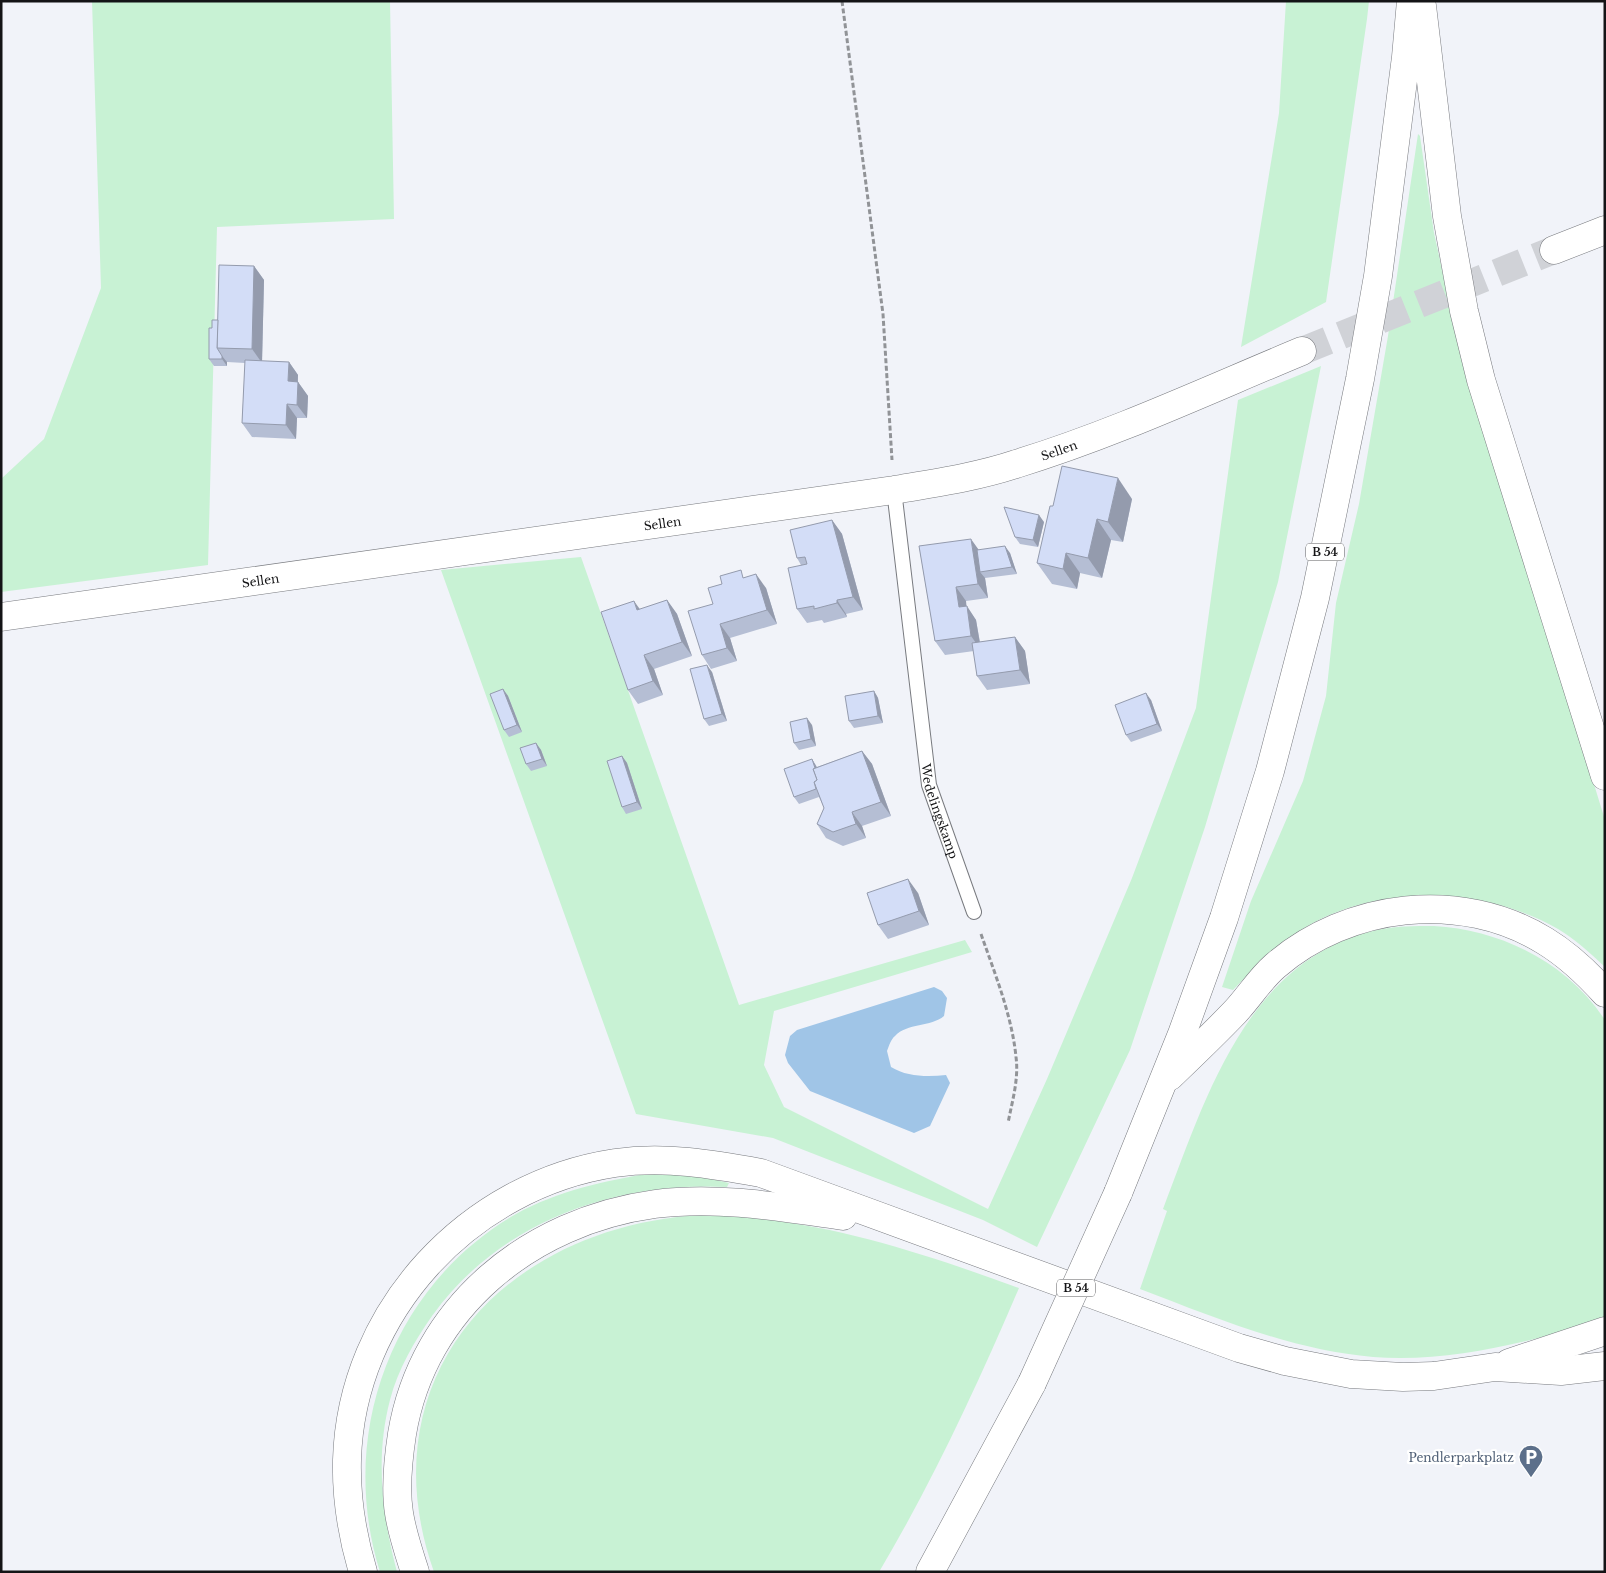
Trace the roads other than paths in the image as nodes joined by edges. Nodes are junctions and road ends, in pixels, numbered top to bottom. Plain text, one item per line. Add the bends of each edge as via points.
1 (1410, 1) edge
2 (1422, 1) edge
3 (1605, 230) edge
4 (1554, 250) tunnel mouth
5 (1302, 351) tunnel mouth
6 (894, 490) junction
7 (1, 617) edge
8 (1605, 776) edge
9 (974, 912) road end
10 (1605, 993) edge
11 (1162, 1084) junction
12 (894, 1223) junction
13 (1605, 1331) edge
14 (1605, 1366) edge
15 (1495, 1367) junction
16 (944, 1549) junction
17 (363, 1572) edge
18 (415, 1572) edge
19 (923, 1572) edge
20 (930, 1572) edge

1 - 11 main road, B 54 via 1378,276 1315,598 1270,771 1211,955
2 - 8 main road via 1446,216 1464,311 1481,380
3 - 4 main road
5 - 6 main road, Sellen via 1071,446 956,479
6 - 7 main road, Sellen
6 - 9 lane, Wedelingskamp via 929,785
10 - 11 main road via 1544,940 1506,923 1438,909 1385,913 1326,932 1274,967 1236,1011
11 - 16 main road, B 54, bridge via 1118,1193 1032,1383
12 - 15 main road via 1239,1348 1285,1361 1351,1374 1403,1377
12 - 17 main road via 761,1173 692,1161 639,1161 591,1168 544,1182 502,1202 459,1233 424,1266 391,1312 366,1363 353,1413 347,1460 350,1517
12 - 18 main road via 754,1203 653,1204 572,1227 506,1264 472,1292 444,1328 430,1350 411,1393 401,1441 398,1488 401,1519
13 - 15 main road
14 - 15 main road via 1562,1371
16 - 19 main road
16 - 20 main road, B 54

